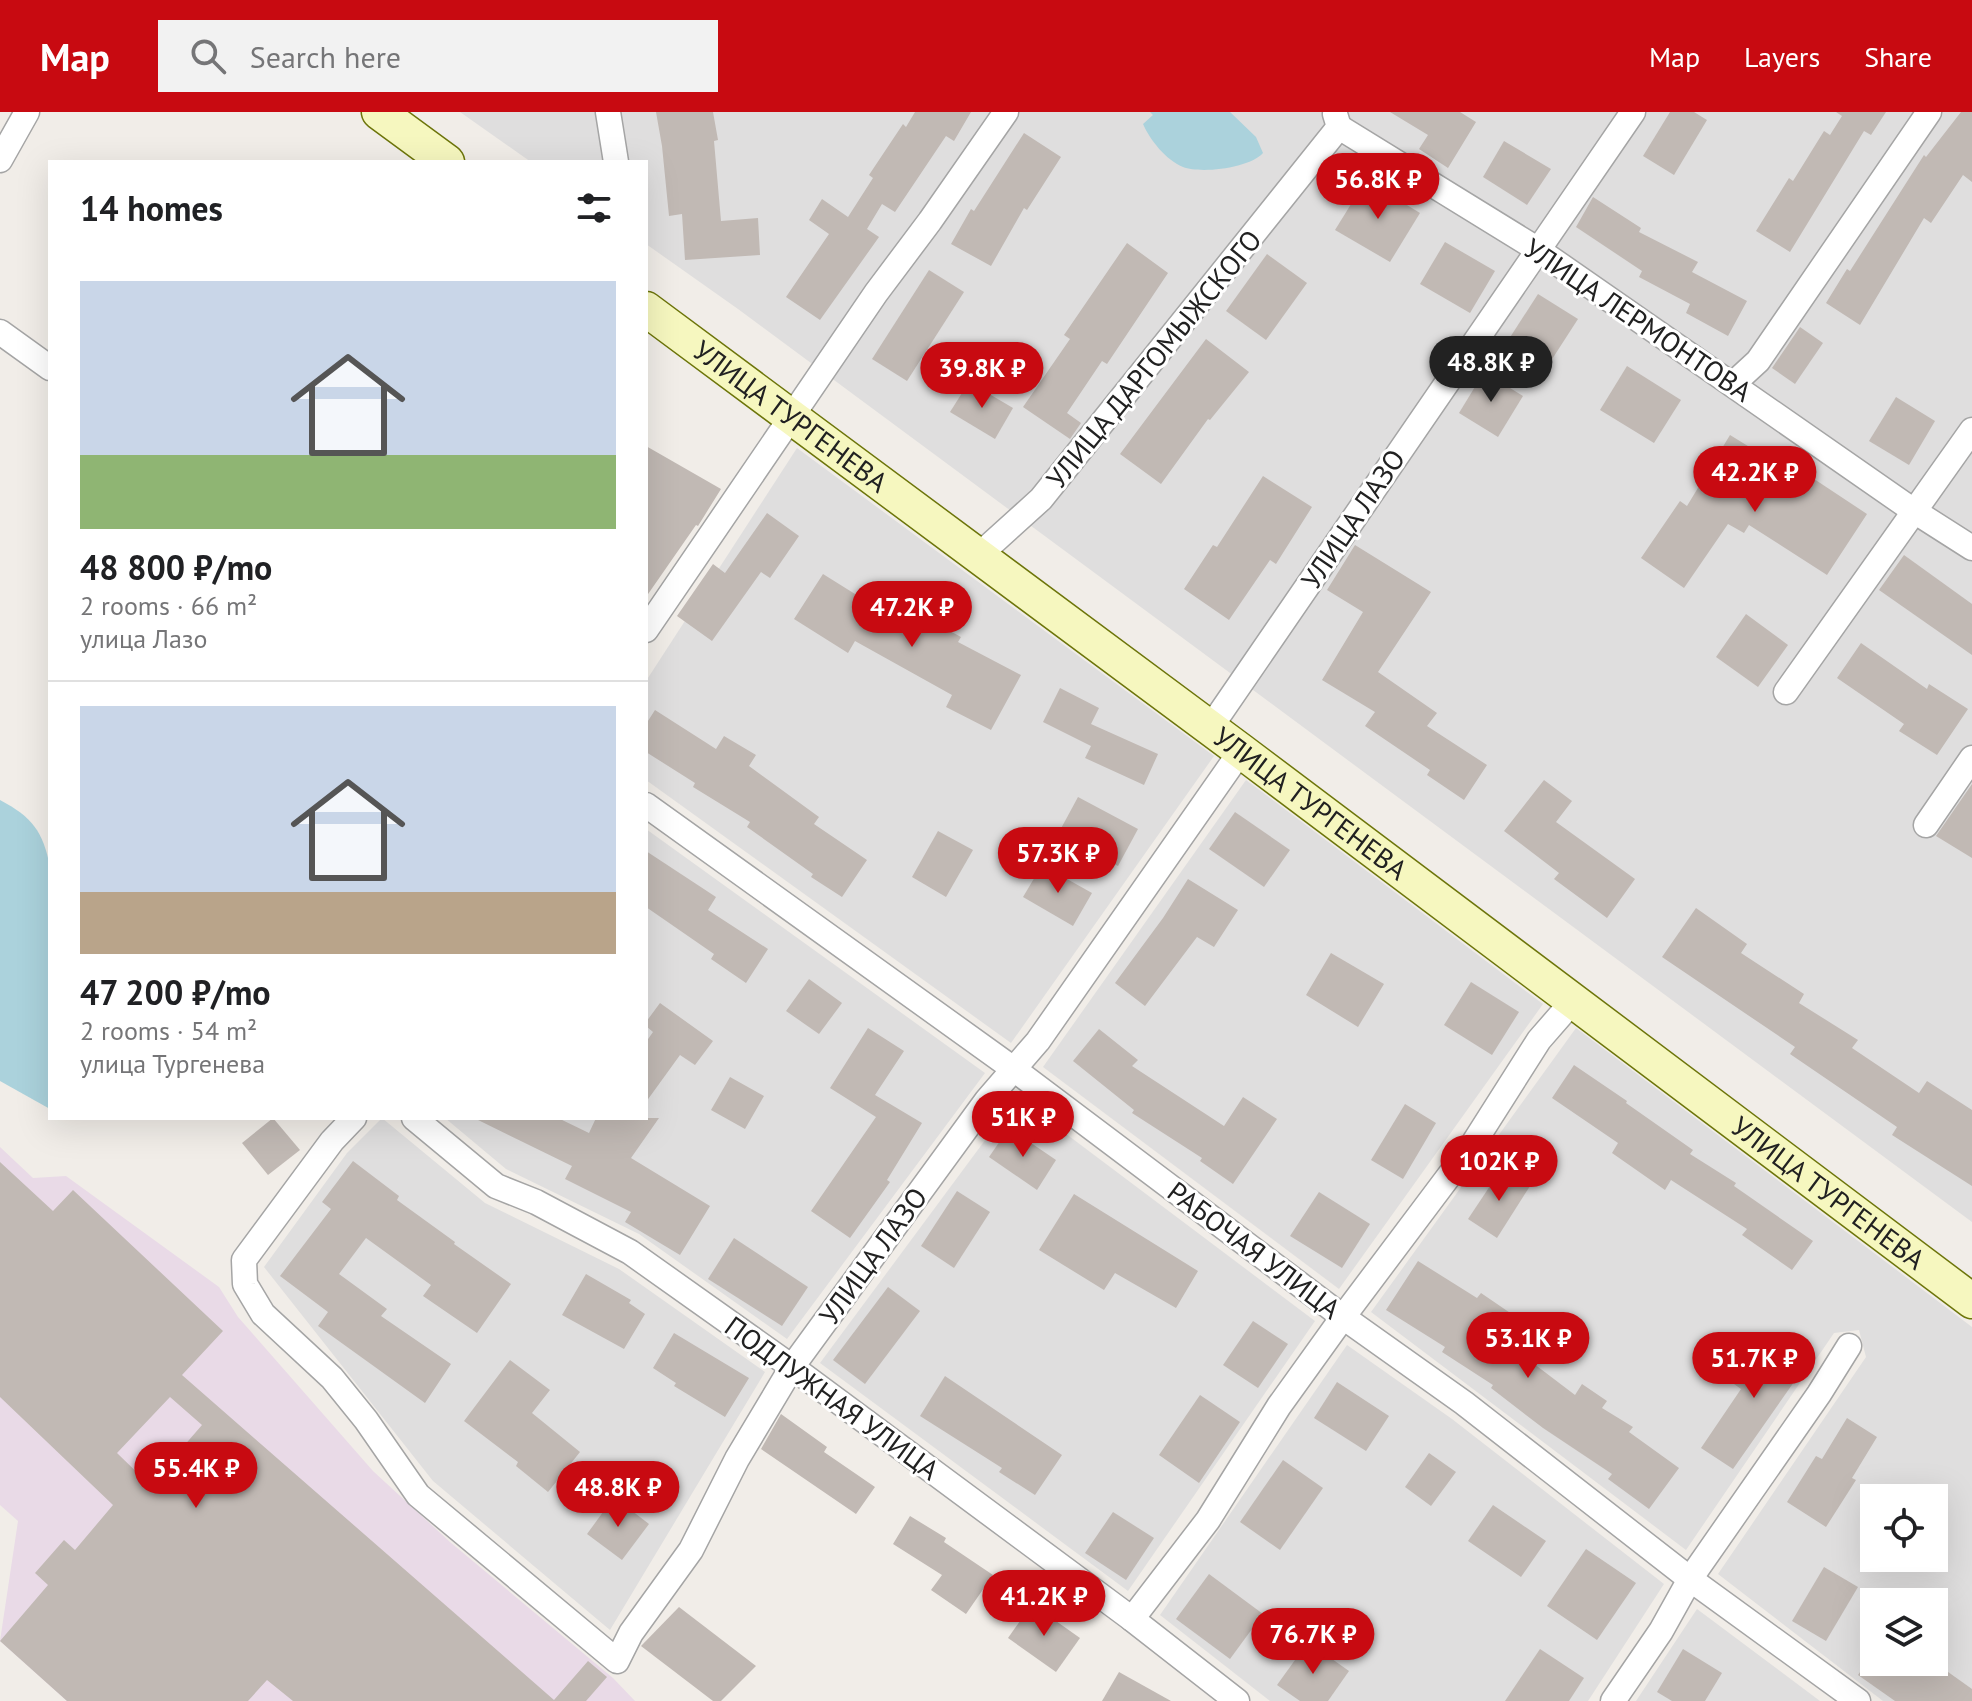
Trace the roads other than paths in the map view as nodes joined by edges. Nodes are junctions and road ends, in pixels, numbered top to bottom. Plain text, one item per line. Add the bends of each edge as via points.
1 (27, 112) edge
2 (379, 112) edge
3 (608, 112) edge
4 (1006, 112) edge
5 (1633, 112) edge
6 (1929, 112) edge
7 (1336, 120) edge
8 (0, 160) edge
9 (444, 160) edge
10 (616, 160) edge
11 (1537, 249) junction
12 (648, 311) edge
13 (0, 332) edge
14 (48, 367) edge
15 (1733, 384) junction
16 (792, 419) junction
17 (1972, 430) edge
18 (1914, 511) junction
19 (1972, 548) edge
20 (978, 556) junction
21 (648, 627) edge
22 (1786, 692) dead end
23 (1210, 728) junction
24 (1241, 751) junction
25 (1972, 758) edge
26 (648, 806) edge
27 (1926, 825) dead end
28 (1573, 1001) junction
29 (1015, 1070) junction
30 (352, 1120) edge
31 (416, 1120) edge
32 (1972, 1301) edge
33 (1343, 1317) junction
34 (1849, 1346) dead end
35 (792, 1367) junction
36 (1690, 1579) junction
37 (1132, 1619) junction
38 (1237, 1701) edge
39 (1613, 1701) edge
40 (1858, 1701) edge

1 - 8 street
2 - 9 street
3 - 10 street
4 - 16 street
5 - 11 street, УЛИЦА ЛАЗО
6 - 15 street via 1758,361
7 - 11 street, УЛИЦА ЛЕРМОНТОВА
7 - 20 street, УЛИЦА ДАРГОМЫЖСКОГО via 1041,499
11 - 15 street, УЛИЦА ЛЕРМОНТОВА
11 - 23 street, УЛИЦА ЛАЗО
12 - 16 street, УЛИЦА ТУРГЕНЕВА
13 - 14 street
15 - 18 street, УЛИЦА ЛЕРМОНТОВА
16 - 20 street, УЛИЦА ТУРГЕНЕВА
16 - 21 street
17 - 18 street
18 - 19 street, УЛИЦА ЛЕРМОНТОВА
18 - 22 street
20 - 23 street, УЛИЦА ТУРГЕНЕВА
23 - 24 street, УЛИЦА ТУРГЕНЕВА
24 - 28 street, УЛИЦА ТУРГЕНЕВА
24 - 29 street, УЛИЦА ЛАЗО
25 - 27 street
26 - 29 street, РАБОЧАЯ УЛИЦА
28 - 32 street, УЛИЦА ТУРГЕНЕВА
28 - 33 street via 1539,1040 1473,1144
29 - 33 street, РАБОЧАЯ УЛИЦА
29 - 35 street, УЛИЦА ЛАЗО via 987,1100
30 - 35 street, УЛИЦА ЛАЗО via 244,1260 245,1284 263,1314 332,1378 418,1495 617,1661 691,1550
31 - 35 street, ПОДЛУЖНАЯ УЛИЦА via 496,1186 630,1252
33 - 36 street, РАБОЧАЯ УЛИЦА via 1464,1403
33 - 37 street via 1279,1406 1208,1520
34 - 36 street
35 - 37 street, ПОДЛУЖНАЯ УЛИЦА
36 - 39 street
36 - 40 street, РАБОЧАЯ УЛИЦА
37 - 38 street, ПОДЛУЖНАЯ УЛИЦА

